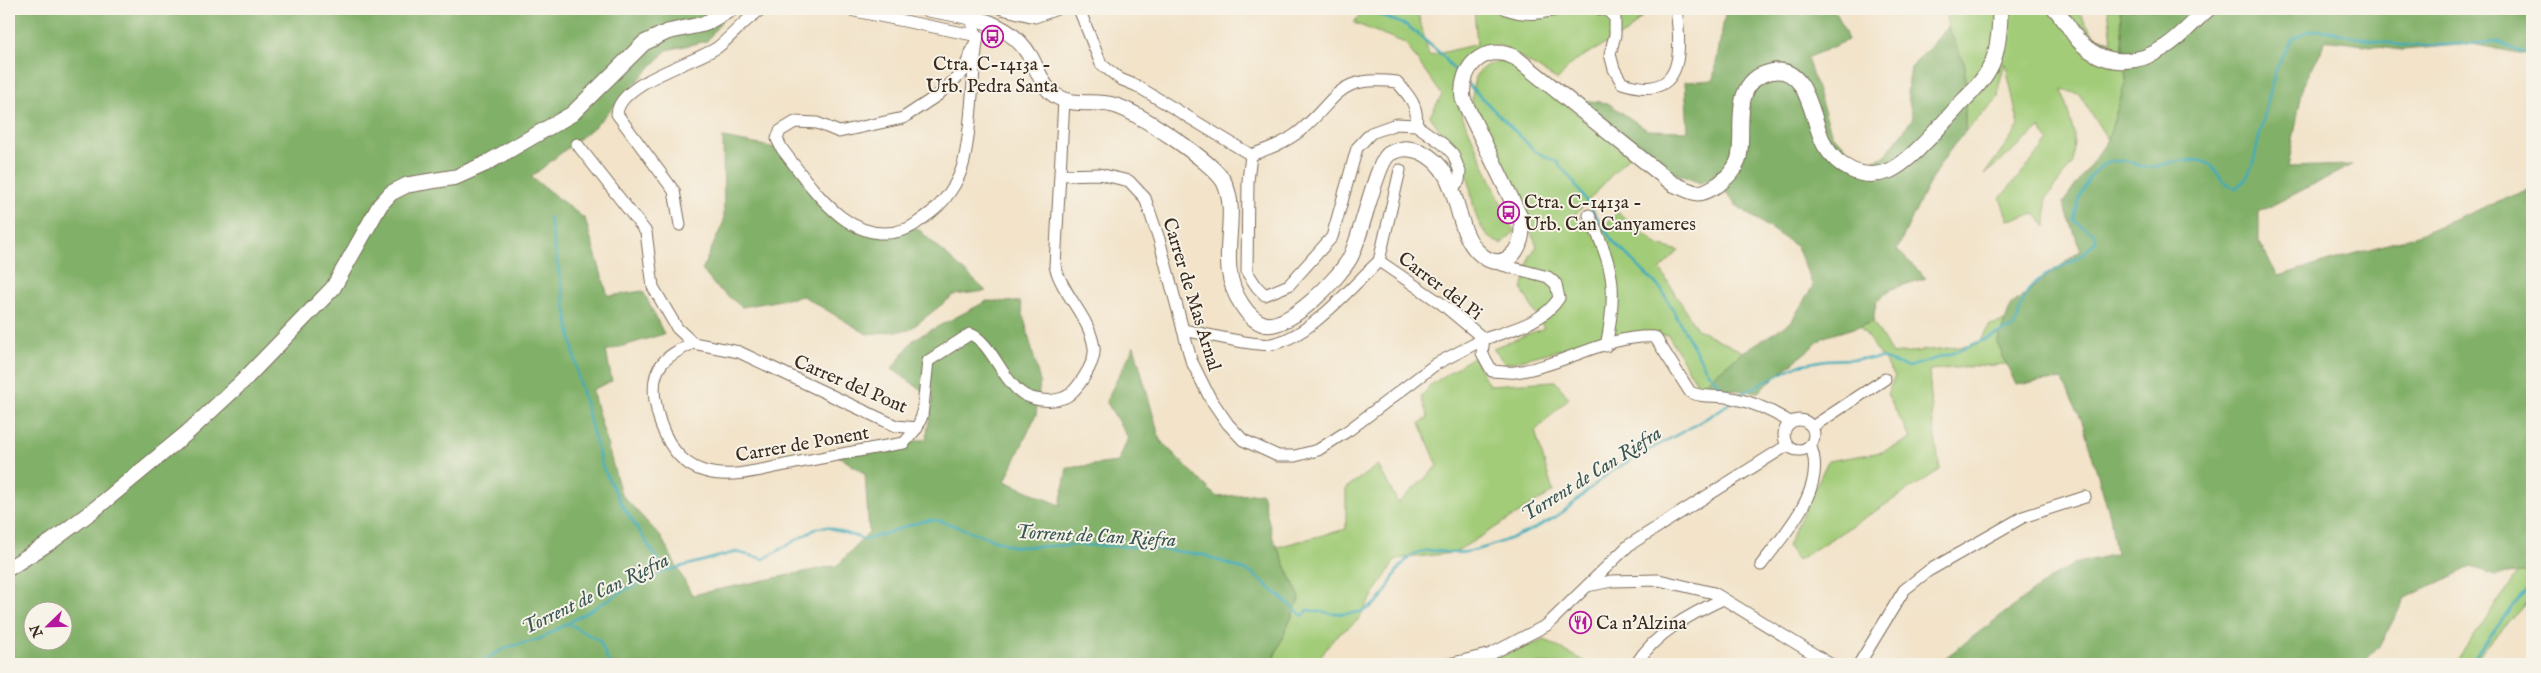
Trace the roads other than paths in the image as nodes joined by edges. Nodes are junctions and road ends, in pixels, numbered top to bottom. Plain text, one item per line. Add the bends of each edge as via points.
1 (731, 9) edge
2 (762, 9) edge
3 (845, 9) edge
4 (928, 9) edge
5 (1002, 9) edge
6 (1057, 9) edge
7 (1079, 9) edge
8 (1506, 9) edge
9 (1560, 9) edge
10 (1600, 9) edge
11 (1676, 9) edge
12 (2002, 9) edge
13 (2055, 9) edge
14 (2208, 9) edge
15 (1027, 12) edge
16 (974, 13) edge
17 (996, 21) edge
18 (978, 36) junction
19 (1064, 100) junction
20 (1416, 125) junction
21 (576, 144) dead end
22 (1251, 155) junction
23 (1400, 170) dead end
24 (1061, 175) junction
25 (1452, 189) junction
26 (1590, 215) dead end
27 (680, 225) dead end
28 (1517, 251) junction
29 (1379, 261) junction
30 (1497, 261) junction
31 (1524, 271) junction
32 (1184, 330) junction
33 (1484, 340) junction
34 (693, 343) junction
35 (1606, 346) junction
36 (1885, 379) dead end
37 (1790, 422) junction
38 (1812, 426) junction
39 (917, 428) junction
40 (1788, 445) junction
41 (1810, 445) junction
42 (2085, 497) dead end
43 (1760, 565) dead end
44 (9, 568) edge
45 (1588, 586) junction
46 (1723, 599) junction
47 (1449, 664) edge
48 (1636, 664) edge
49 (1830, 664) edge
50 (1859, 664) edge

1 - 44 main road via 704,24 667,32 644,43 572,114 485,164 456,177 406,185 392,193 380,205 333,288 242,382 187,433 95,509
2 - 27 street via 717,47 632,91 618,107 617,114 674,191
3 - 18 street
4 - 16 main road
5 - 15 street
6 - 15 street via 1035,18
7 - 22 street via 1101,64 1120,79
8 - 9 street via 1537,15
10 - 11 street via 1607,10 1615,18 1610,54 1614,69 1622,84 1638,88 1656,87 1670,78 1678,64 1681,43
12 - 28 main road via 1996,51 1980,85 1905,161 1886,172 1859,174 1840,164 1825,145 1801,83 1788,73 1770,71 1756,79 1744,94 1738,160 1729,175 1714,187 1698,193 1673,184 1516,58 1495,53 1476,58 1464,76 1463,99 1521,219 1524,230
13 - 14 main road via 2078,40 2096,55 2119,62 2140,58 2166,47
16 - 17 main road
16 - 18 street via 972,27
17 - 18 street
17 - 19 main road via 1022,44 1050,92
18 - 18 street via 963,72 938,95 904,118 839,132 817,123 795,122 780,131 777,139 782,149 828,208 873,233 892,233 908,229 931,213 949,194 963,163
19 - 24 street, Carrer del Pont
19 - 25 main road via 1128,109 1209,164 1224,183 1230,206 1227,267 1235,295 1249,316 1266,324 1288,320 1308,305 1349,259 1387,154 1408,148 1425,154 1442,170
20 - 22 street via 1414,102 1397,82 1373,79 1346,86 1300,131 1276,147
20 - 22 street via 1396,124 1371,133 1357,148 1332,237 1290,285 1265,295 1248,272
20 - 25 street via 1452,154 1460,172 1459,181
21 - 34 street via 646,232 653,288 676,328
23 - 29 street, Carrer del Pi
24 - 32 street, Carrer de Mas Arnal via 1099,174 1129,181 1145,198
24 - 39 street, Carrer del Pont via 1055,266 1060,282 1087,323 1094,350 1085,377 1064,398 1042,401 1019,392 1003,375 978,337 970,334 928,361 922,416
25 - 30 main road via 1471,244 1478,253
26 - 35 street via 1611,269 1613,300
28 - 30 main road
28 - 31 street via 1518,262
29 - 32 street via 1308,326 1285,340 1269,345
29 - 33 street, Carrer del Pi via 1442,304
30 - 31 street, Carrer de Mas Arnal
31 - 33 street, Carrer de Mas Arnal via 1548,277 1556,284 1558,298 1551,310 1522,327
32 - 33 street, Carrer de Mas Arnal via 1192,360 1210,398 1228,424 1243,440 1278,456 1296,456 1318,450 1436,364
33 - 35 street via 1482,353 1492,371 1514,372
34 - 39 street, Carrer del Pont via 739,352 896,426
34 - 39 street, Carrer de Ponent via 668,355 656,370 653,389 658,418 670,444 689,464 705,472 736,474 904,443
35 - 37 street via 1636,336 1655,337 1690,392 1699,397 1731,397 1767,408
36 - 38 street
37 - 38 street via 1802,420
37 - 40 street via 1784,430
38 - 41 street via 1814,436
40 - 41 street via 1799,450
40 - 45 street via 1629,546
41 - 43 street via 1816,465 1815,480 1788,529
42 - 50 street via 2022,517 1928,571 1904,590
45 - 46 street via 1612,581 1659,580 1714,593
45 - 47 street via 1546,626 1491,654
46 - 48 street via 1693,613 1644,651
46 - 49 street

